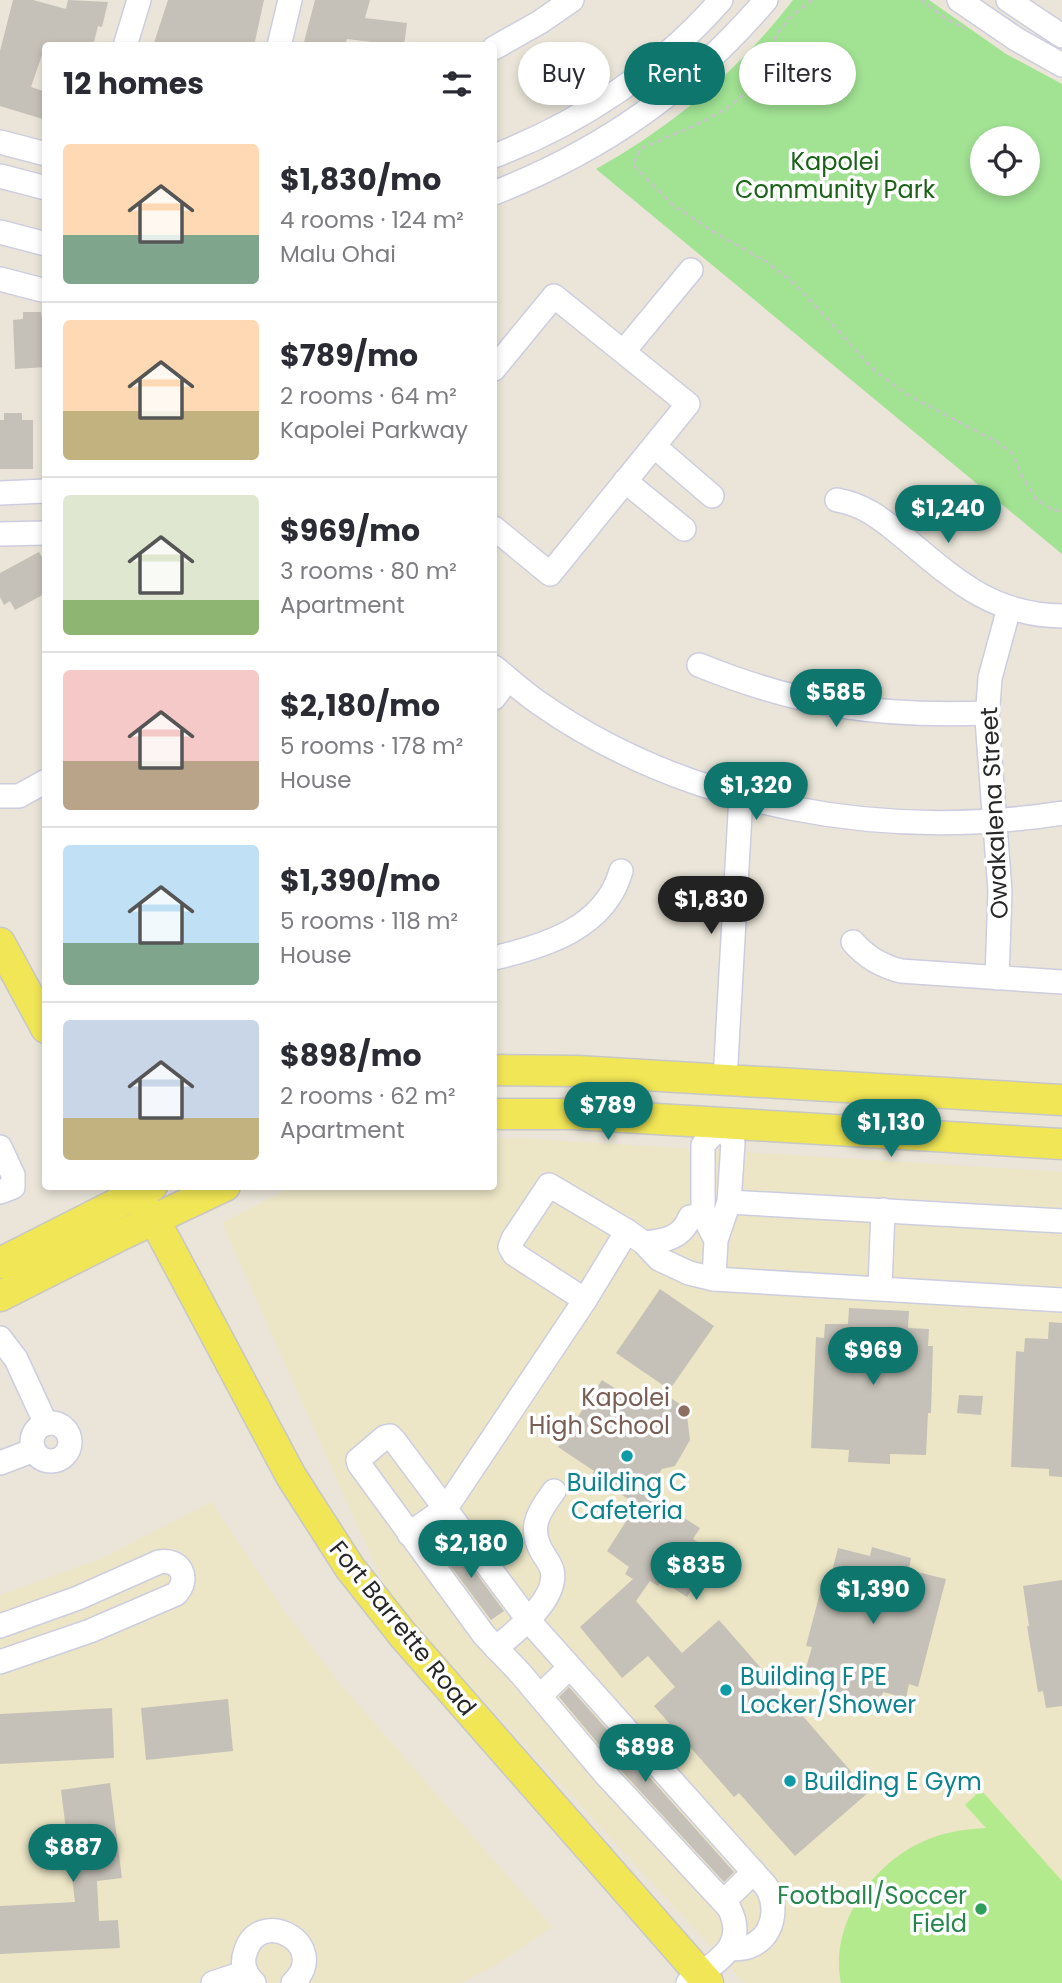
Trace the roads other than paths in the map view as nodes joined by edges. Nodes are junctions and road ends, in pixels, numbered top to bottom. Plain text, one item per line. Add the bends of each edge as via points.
1 (139, 0) edge
2 (290, 0) edge
3 (572, 0) edge
4 (721, 0) edge
5 (766, 0) edge
6 (960, 0) edge
7 (1008, 0) edge
8 (1062, 36) edge
9 (126, 42) edge
10 (280, 42) edge
11 (497, 46) edge
12 (1062, 65) edge
13 (0, 142) edge
14 (42, 153) edge
15 (497, 155) edge
16 (0, 176) edge
17 (42, 187) edge
18 (497, 192) edge
19 (0, 232) edge
20 (42, 243) edge
21 (691, 270) dead end
22 (0, 279) edge
23 (42, 290) edge
24 (624, 351) junction
25 (497, 365) edge
26 (654, 446) junction
27 (625, 481) junction
28 (42, 491) edge
29 (0, 493) edge
30 (712, 496) dead end
31 (837, 500) dead end
32 (684, 529) dead end
33 (497, 530) edge
34 (42, 533) edge
35 (0, 534) edge
36 (1009, 608) junction
37 (1062, 616) edge
38 (699, 665) dead end
39 (501, 673) edge
40 (987, 713) junction
41 (42, 784) edge
42 (0, 796) edge
43 (741, 796) junction
44 (1062, 813) edge
45 (995, 821) junction
46 (621, 871) dead end
47 (853, 942) dead end
48 (0, 943) edge
49 (497, 957) edge
50 (997, 978) junction
51 (1062, 982) edge
52 (42, 1021) edge
53 (497, 1070) edge
54 (725, 1080) junction
55 (1062, 1100) edge
56 (497, 1114) edge
57 (723, 1123) junction
58 (1062, 1144) edge
59 (0, 1147) edge
60 (139, 1190) edge
61 (216, 1190) edge
62 (218, 1190) edge
63 (0, 1192) edge
64 (729, 1202) junction
65 (883, 1210) junction
66 (703, 1215) junction
67 (1062, 1221) edge
68 (148, 1223) junction
69 (636, 1237) junction
70 (716, 1240) junction
71 (0, 1263) edge
72 (714, 1279) junction
73 (880, 1289) junction
74 (0, 1296) edge
75 (586, 1300) junction
76 (1062, 1300) edge
77 (203, 1312) junction
78 (0, 1338) edge
79 (46, 1424) junction
80 (34, 1450) junction
81 (0, 1463) edge
82 (554, 1491) dead end
83 (446, 1508) junction
84 (409, 1534) junction
85 (529, 1620) junction
86 (0, 1626) edge
87 (496, 1648) junction
88 (0, 1662) edge
89 (570, 1667) junction
90 (540, 1696) junction
91 (754, 1872) junction
92 (724, 1901) junction
93 (731, 1949) junction
94 (250, 1978) edge
95 (695, 1981) edge
96 (213, 1983) edge
97 (293, 1983) edge

1 - 9 street
2 - 10 street
3 - 11 street
4 - 15 street via 666,54 609,97 547,133
5 - 18 street via 717,54 659,104 596,146
6 - 12 street
7 - 8 street
13 - 14 street
16 - 17 street
19 - 20 street
21 - 24 street
22 - 23 street
24 - 25 street via 554,296
24 - 26 street via 688,404
26 - 27 street
26 - 30 street
27 - 32 street
27 - 33 street via 550,573
28 - 29 street
31 - 36 street via 876,514 965,588
34 - 35 street
36 - 37 street
36 - 40 street, Owakalena Street via 990,678
38 - 40 street via 764,689 836,706 912,715
39 - 43 street via 539,703 606,743
40 - 45 street, Owakalena Street
41 - 42 street via 19,796
43 - 45 street via 867,820
43 - 54 street
44 - 45 street
45 - 50 street, Owakalena Street via 1000,891
46 - 49 street via 603,906 572,931 538,947
47 - 50 street via 878,963 901,971
48 - 52 main road
50 - 51 street
53 - 54 main road
54 - 55 main road
54 - 57 main road
56 - 57 main road
57 - 58 main road
57 - 64 street via 733,1143
57 - 66 street via 703,1145
59 - 63 street via 13,1175 13,1187
60 - 68 main road, Fort Barrette Road
60 - 71 main road
61 - 68 main road
62 - 77 main road via 194,1213 183,1236 186,1262
64 - 65 street
64 - 70 street
65 - 67 street
65 - 73 street
66 - 69 street via 690,1217 673,1238
66 - 70 street
68 - 74 main road
68 - 77 main road, Fort Barrette Road
68 - 95 main road, Fort Barrette Road via 152,1252 274,1483 335,1576 397,1655
69 - 72 street via 668,1264
69 - 75 street
69 - 75 street via 549,1185 510,1247
70 - 72 street
72 - 73 street
73 - 76 street
75 - 83 street
77 - 95 main road, Fort Barrette Road via 291,1476 350,1567
78 - 79 street via 16,1359
79 - 80 street via 33,1437
79 - 80 street via 58,1424 68,1432 69,1449 62,1459 49,1461
80 - 81 street
82 - 85 street via 534,1524 535,1539 552,1570 551,1585
83 - 84 street
83 - 84 street via 394,1440 385,1437 360,1456 359,1464
83 - 85 street
84 - 87 street
85 - 87 street
85 - 89 street
86 - 88 street via 159,1562 171,1562 183,1574 180,1590 171,1596
87 - 90 street
89 - 90 street
89 - 91 street
90 - 92 street via 615,1785
91 - 92 street
91 - 93 street via 770,1892 774,1916 761,1938 748,1947
92 - 93 street via 735,1924
93 - 95 street
94 - 96 street
94 - 97 street via 244,1959 249,1942 263,1932 280,1931 295,1939 303,1954 302,1971

